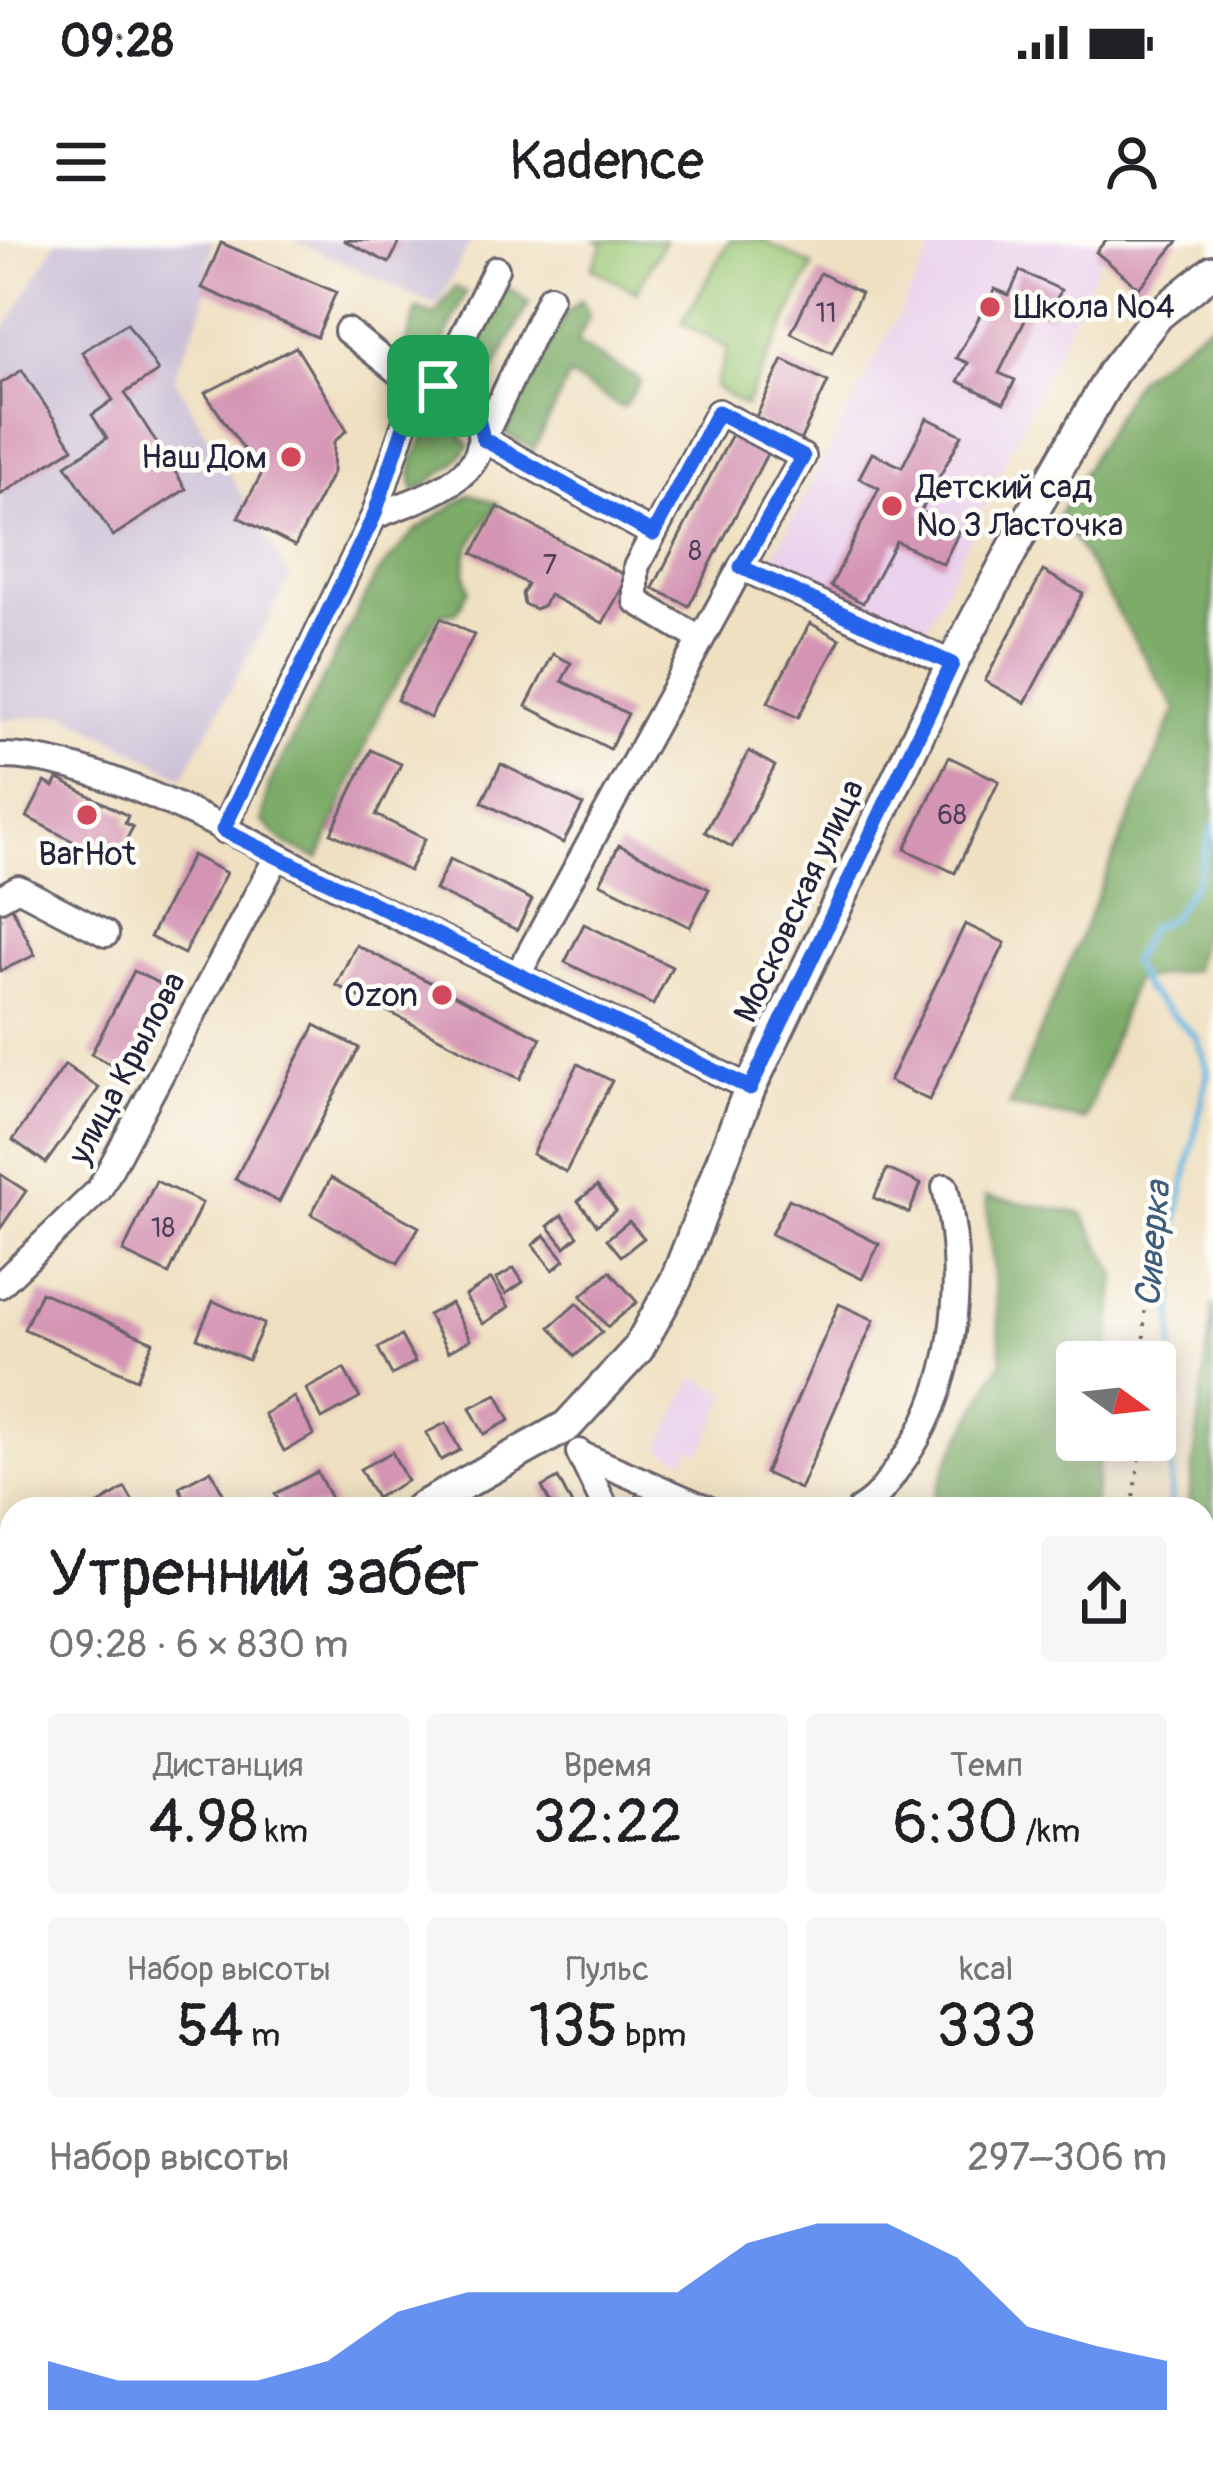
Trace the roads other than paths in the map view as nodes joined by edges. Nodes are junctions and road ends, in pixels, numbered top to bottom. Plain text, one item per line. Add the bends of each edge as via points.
1 (1211, 266) edge
2 (496, 269) dead end
3 (550, 297) dead end
4 (347, 332) dead end
5 (427, 387) junction
6 (483, 439) junction
7 (374, 516) junction
8 (653, 534) junction
9 (741, 567) junction
10 (700, 639) junction
11 (952, 664) junction
12 (0, 756) edge
13 (223, 830) junction
14 (278, 857) junction
15 (0, 898) edge
16 (106, 934) dead end
17 (517, 976) junction
18 (750, 1088) junction
19 (945, 1187) dead end
20 (0, 1285) edge
21 (573, 1440) junction
22 (446, 1497) edge
23 (600, 1497) edge
24 (685, 1497) edge
25 (877, 1497) edge

1 - 11 main road, Московская улица via 1113,372
2 - 5 street
3 - 6 street
4 - 5 street
5 - 6 street via 456,386 476,410
5 - 7 street
6 - 7 street via 468,472
6 - 8 street
7 - 13 street
8 - 9 street via 718,412 803,457
8 - 10 street via 635,567 635,602
9 - 10 street
9 - 11 street
10 - 17 street
11 - 18 main road, Московская улица
12 - 13 street via 30,755 101,775
13 - 14 street
14 - 17 street
14 - 20 street, улица Крылова via 99,1190
15 - 16 street via 18,888
17 - 18 street
18 - 21 main road, Московская улица via 676,1280
19 - 25 street via 956,1235 954,1326 939,1392 915,1446
21 - 22 main road, Московская улица
21 - 23 street
21 - 24 street

